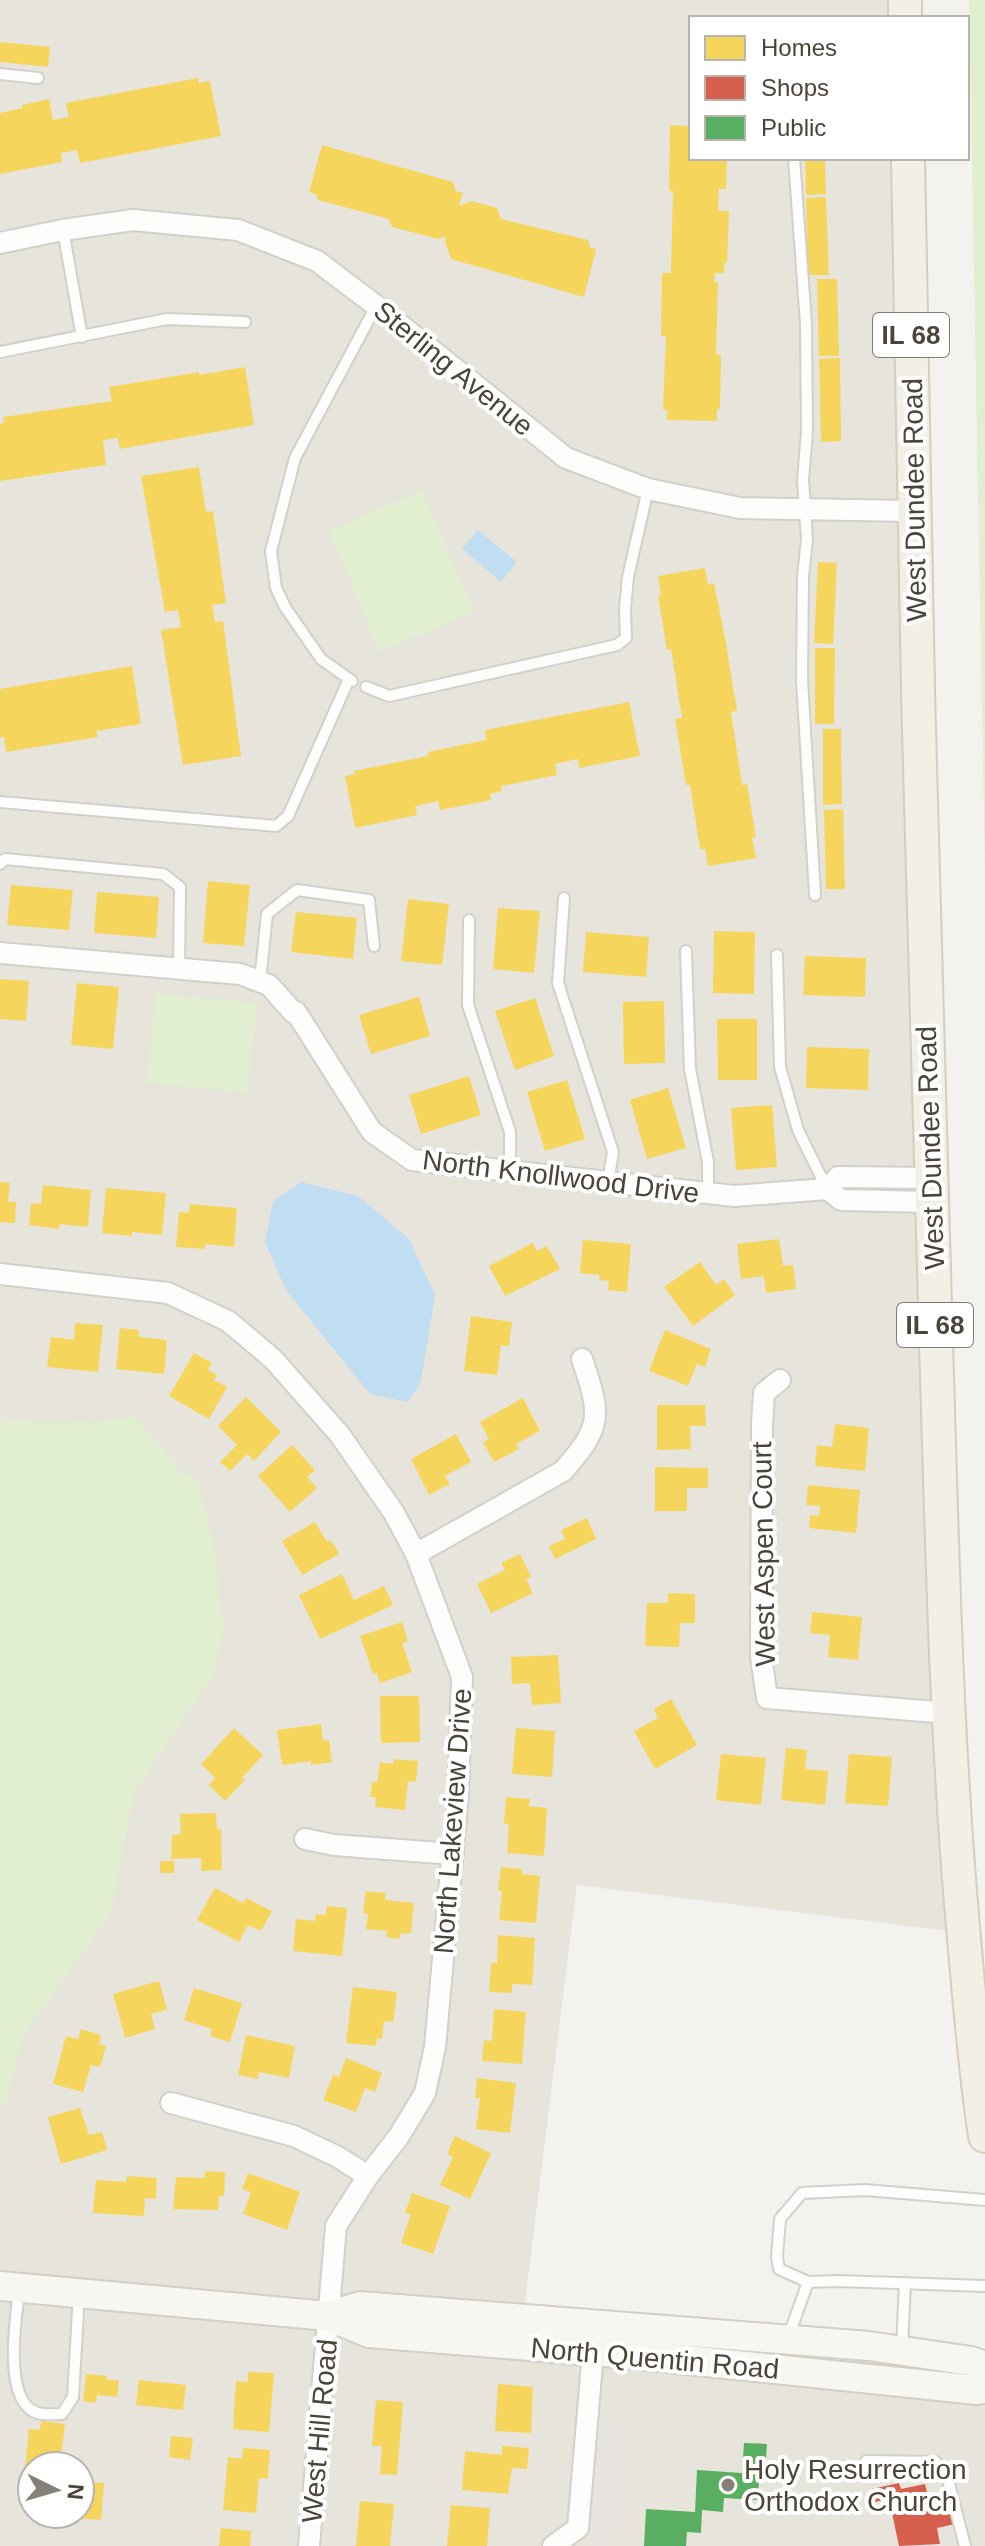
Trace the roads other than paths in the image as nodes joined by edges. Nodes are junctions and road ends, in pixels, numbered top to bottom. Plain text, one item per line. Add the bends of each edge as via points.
1 (0, 74) edge
2 (38, 78) dead end
3 (794, 160) edge
4 (908, 160) edge
5 (63, 230) junction
6 (0, 243) edge
7 (376, 306) junction
8 (245, 322) dead end
9 (82, 337) junction
10 (0, 352) edge
11 (648, 489) junction
12 (805, 509) junction
13 (914, 511) junction
14 (366, 687) dead end
15 (0, 802) edge
16 (0, 864) edge
17 (815, 895) dead end
18 (564, 898) dead end
19 (469, 920) dead end
20 (374, 946) dead end
21 (686, 951) dead end
22 (0, 953) edge
23 (777, 955) dead end
24 (179, 969) junction
25 (260, 981) junction
26 (510, 1172) junction
27 (608, 1182) junction
28 (827, 1189) junction
29 (931, 1190) junction
30 (708, 1193) junction
31 (0, 1274) edge
32 (582, 1359) dead end
33 (780, 1380) dead end
34 (416, 1554) junction
35 (948, 1713) junction
36 (305, 1839) dead end
37 (453, 1854) junction
38 (171, 2103) dead end
39 (985, 2136) edge
40 (368, 2176) junction
41 (985, 2200) edge
42 (808, 2282) junction
43 (905, 2283) junction
44 (10, 2286) edge
45 (985, 2286) edge
46 (79, 2293) junction
47 (328, 2316) junction
48 (787, 2340) junction
49 (902, 2350) junction
50 (593, 2352) junction
51 (985, 2366) edge
52 (985, 2389) edge
53 (866, 2461) dead end
54 (309, 2546) edge
55 (553, 2546) edge
56 (965, 2546) edge

1 - 2 lane
3 - 12 lane via 806,324
4 - 13 main road, West Dundee Road / IL 68
5 - 6 street, Sterling Avenue
5 - 7 street, Sterling Avenue via 133,220 238,230 317,261
5 - 9 lane
7 - 11 street, Sterling Avenue via 566,458
7 - 15 lane via 295,458 271,551 276,588 285,607 321,659 352,680 288,816 276,826
8 - 9 lane via 167,319
9 - 10 lane
11 - 12 street, Sterling Avenue via 740,508
11 - 14 lane via 628,577 626,638 617,645 389,696
12 - 13 street, Sterling Avenue
12 - 17 lane via 802,680
13 - 29 main road, West Dundee Road / IL 68
16 - 24 lane via 5,859 163,874 180,887
18 - 27 lane via 558,983 613,1152
19 - 26 lane via 468,1005 510,1132
20 - 25 lane via 369,900 297,890 267,914
21 - 30 lane via 690,1069 708,1162
22 - 24 street
23 - 28 lane via 780,1067 798,1130
24 - 25 street
25 - 26 street, North Knollwood Drive via 296,1012 372,1132 412,1160
26 - 27 street, North Knollwood Drive
27 - 30 street, North Knollwood Drive
28 - 29 street, North Knollwood Drive via 838,1177
28 - 30 street, North Knollwood Drive
29 - 35 main road, West Dundee Road / IL 68
31 - 34 street, North Lakeview Drive via 168,1293 228,1321 273,1359 340,1435
32 - 34 street via 597,1417 579,1454 563,1471
33 - 35 street, West Aspen Court via 764,1393 762,1424 761,1656 767,1698
34 - 37 street, North Lakeview Drive via 462,1677
35 - 39 main road, West Dundee Road / IL 68 via 956,1858
36 - 37 street
37 - 40 street, North Lakeview Drive via 435,2047 425,2093
38 - 40 street via 294,2136
40 - 47 street, North Lakeview Drive via 336,2226
41 - 42 lane via 865,2190 802,2193 780,2219 777,2257 779,2269
42 - 43 lane
42 - 48 lane
43 - 45 lane
43 - 49 lane
44 - 46 main road, North Quentin Road
44 - 46 lane via 19,2390 30,2409 42,2414 62,2414 73,2397
46 - 47 main road, North Quentin Road
47 - 48 main road, North Quentin Road via 360,2306
47 - 50 main road, North Quentin Road via 369,2333
47 - 54 street, West Hill Road
48 - 49 main road, North Quentin Road
49 - 51 main road, North Quentin Road
50 - 52 main road, North Quentin Road
50 - 55 street via 578,2528
53 - 56 lane via 936,2462 947,2476

